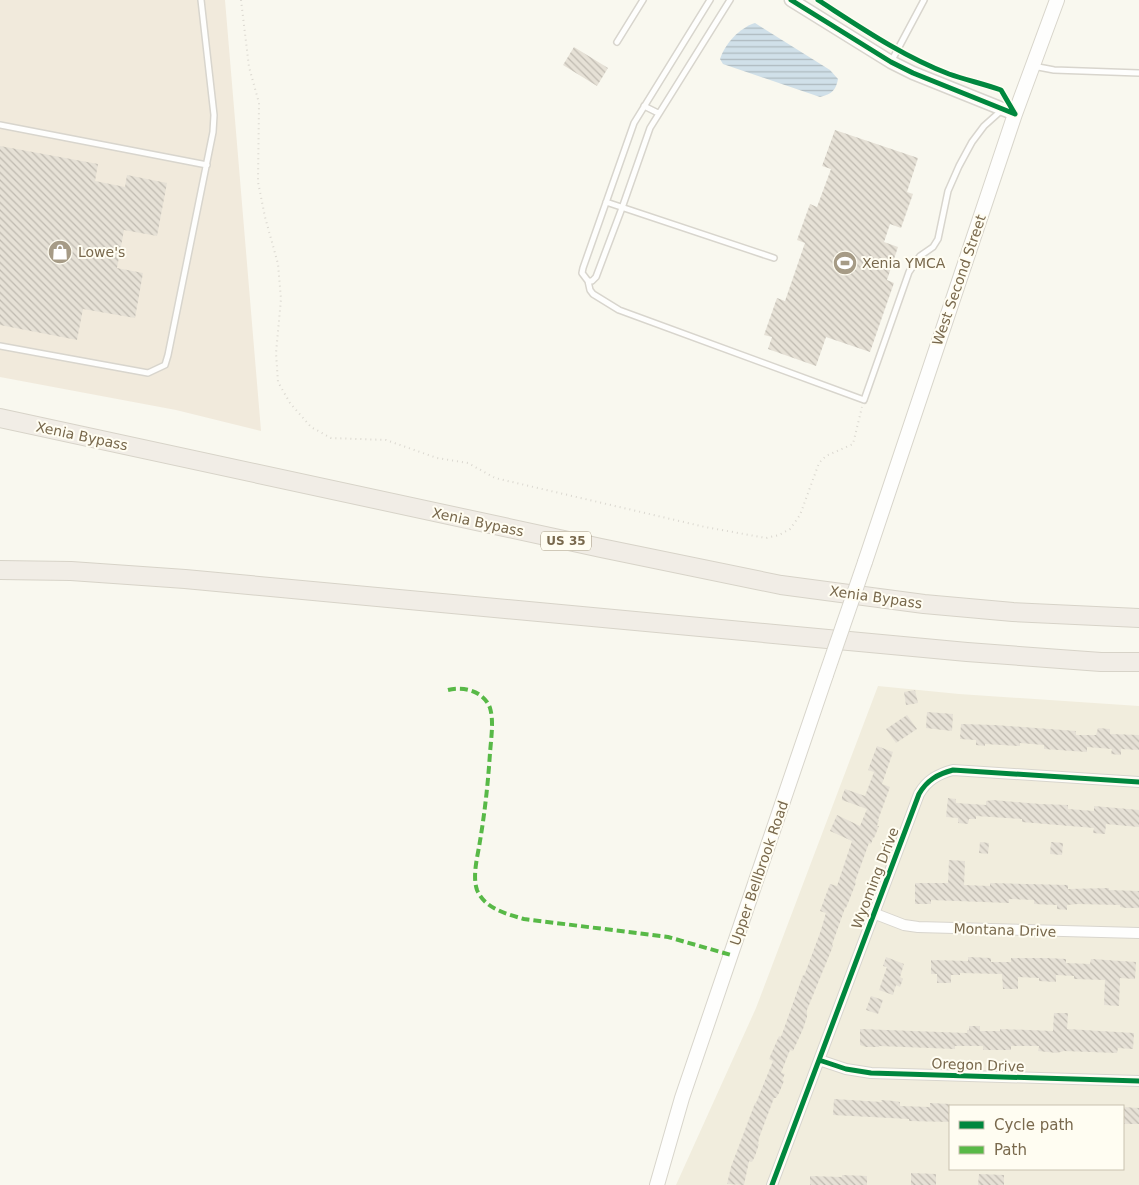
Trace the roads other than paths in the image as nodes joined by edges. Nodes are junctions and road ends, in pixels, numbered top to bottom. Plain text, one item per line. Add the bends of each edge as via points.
1 (202, 0) edge
2 (643, 0) edge
3 (710, 0) edge
4 (730, 0) edge
5 (791, 0) edge
6 (924, 0) edge
7 (1057, 0) edge
8 (618, 42) dead end
9 (891, 62) junction
10 (1033, 66) junction
11 (1139, 72) edge
12 (644, 106) junction
13 (1009, 112) junction
14 (658, 113) junction
15 (0, 125) edge
16 (207, 165) junction
17 (606, 202) junction
18 (622, 208) junction
19 (774, 258) dead end
20 (588, 281) junction
21 (0, 346) edge
22 (0, 410) edge
23 (0, 418) edge
24 (123, 445) junction
25 (865, 562) joint
26 (0, 570) edge
27 (1139, 618) edge
28 (1139, 662) edge
29 (1139, 782) edge
30 (873, 913) junction
31 (1139, 933) edge
32 (818, 1060) junction
33 (1139, 1081) edge
34 (657, 1185) edge
35 (772, 1185) edge

1 - 16 lane via 214,115
2 - 8 lane
3 - 12 lane
4 - 14 lane
5 - 9 street
6 - 9 lane
7 - 10 main road, West Second Street
9 - 13 street
10 - 11 lane via 1054,70
10 - 13 main road, West Second Street
12 - 14 lane
12 - 17 lane via 634,123
13 - 20 lane via 984,126 959,166 948,191 938,239 909,272 864,400 620,310 593,294
13 - 25 main road, West Second Street
14 - 18 lane
15 - 16 lane
16 - 21 lane via 164,365 148,374
17 - 18 lane
17 - 20 lane via 583,268 582,273
18 - 19 lane
18 - 20 lane via 596,277
22 - 24 highway
23 - 24 highway, Xenia Bypass / US 35
24 - 27 highway, Xenia Bypass / US 35 via 782,585 994,611
25 - 34 main road, Upper Bellbrook Road, bridge via 682,1098
26 - 28 highway via 185,579 967,652
29 - 30 street, Wyoming Drive via 953,770 942,773 930,779 918,794
30 - 31 street, Montana Drive via 918,927
30 - 32 street, Wyoming Drive
32 - 33 street, Oregon Drive via 871,1074
32 - 35 street, Wyoming Drive

